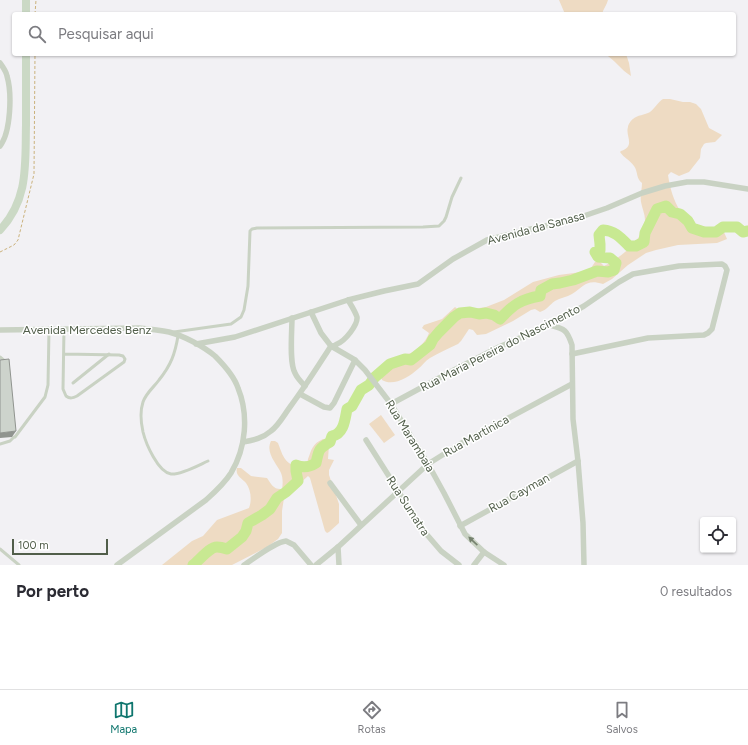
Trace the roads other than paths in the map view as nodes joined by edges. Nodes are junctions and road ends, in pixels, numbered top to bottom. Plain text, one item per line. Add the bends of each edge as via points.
1 (26, 0) edge
2 (26, 12) edge
3 (26, 56) edge
4 (0, 63) edge
5 (0, 146) edge
6 (461, 178) dead end
7 (748, 189) edge
8 (0, 230) edge
9 (348, 300) junction
10 (311, 312) junction
11 (292, 318) junction
12 (550, 325) junction
13 (49, 329) junction
14 (64, 329) junction
15 (0, 330) edge
16 (170, 333) junction
17 (178, 336) junction
18 (196, 344) junction
19 (331, 346) junction
20 (64, 354) junction
21 (109, 354) junction
22 (572, 354) junction
23 (0, 357) edge
24 (355, 360) junction
25 (8, 364) edge
26 (74, 383) dead end
27 (572, 384) junction
28 (305, 386) junction
29 (300, 394) junction
30 (391, 404) junction
31 (14, 430) edge
32 (14, 437) junction
33 (366, 440) dead end
34 (243, 442) junction
35 (0, 444) edge
36 (208, 461) dead end
37 (578, 461) junction
38 (428, 464) junction
39 (330, 483) dead end
40 (399, 492) junction
41 (361, 525) junction
42 (460, 526) junction
43 (338, 547) junction
44 (0, 549) edge
45 (484, 552) junction
46 (19, 565) edge
47 (117, 565) edge
48 (244, 565) edge
49 (311, 565) edge
50 (316, 565) edge
51 (339, 565) edge
52 (459, 565) edge
53 (474, 565) edge
54 (504, 565) edge
55 (584, 565) edge

1 - 2 main road
3 - 8 main road via 24,182 18,203
4 - 5 street via 7,75 10,98 7,127
6 - 16 lane via 446,217 439,226 252,229 249,242 248,286 241,317 231,324
7 - 9 street, Avenida da Sanasa via 704,182 665,186 572,220 486,240 452,258 418,284
9 - 10 street, Avenida da Sanasa
9 - 19 street via 357,320 343,341
10 - 11 street, Avenida da Sanasa
10 - 19 street, Rua Marambaia via 321,333
11 - 18 street, Avenida da Sanasa via 235,337
11 - 28 street via 292,367 295,375
12 - 22 street via 566,331 572,345
12 - 22 street, Rua Maria Pereira do Nascimento via 633,274 679,266 725,266 727,270 712,329 708,333 648,338
12 - 30 street, Rua Maria Pereira do Nascimento via 500,347
13 - 14 street, Avenida Mercedes Benz
13 - 15 street, Avenida Mercedes Benz
13 - 32 lane via 47,391
14 - 16 street, Avenida Mercedes Benz via 139,328
14 - 20 lane
16 - 17 street, Avenida Mercedes Benz
17 - 18 street, Avenida Mercedes Benz
17 - 36 lane via 172,361 143,402 143,432 161,468 169,473 183,472
18 - 34 street, Avenida Mercedes Benz via 224,366 238,388 245,417
19 - 24 street, Rua Marambaia
19 - 28 street
20 - 21 lane
20 - 21 lane via 63,389 69,398 77,396 125,361 123,356
21 - 26 lane
22 - 27 street
23 - 25 lane
24 - 29 street via 330,408
24 - 30 street, Rua Marambaia
27 - 37 street
27 - 38 street, Rua Martinica
28 - 29 street
29 - 34 street via 271,432 258,439
30 - 38 street, Rua Marambaia
31 - 32 lane
32 - 35 lane
33 - 40 street, Rua Sumatra
34 - 47 street, Avenida Mercedes Benz via 231,473 216,492
37 - 42 street, Rua Cayman
37 - 55 street
38 - 40 street, Rua Martinica
38 - 42 street, Rua Marambaia
39 - 41 street
40 - 41 street, Rua Martinica
40 - 52 street, Rua Sumatra via 423,531 441,551
41 - 43 street, Rua Martinica
45 -> 42 street, Rua Marambaia
43 - 50 street, Rua Martinica
43 - 51 street
44 - 46 lane
45 - 53 street
45 - 54 street, Rua Marambaia
48 - 49 street via 271,547 286,541 294,545

